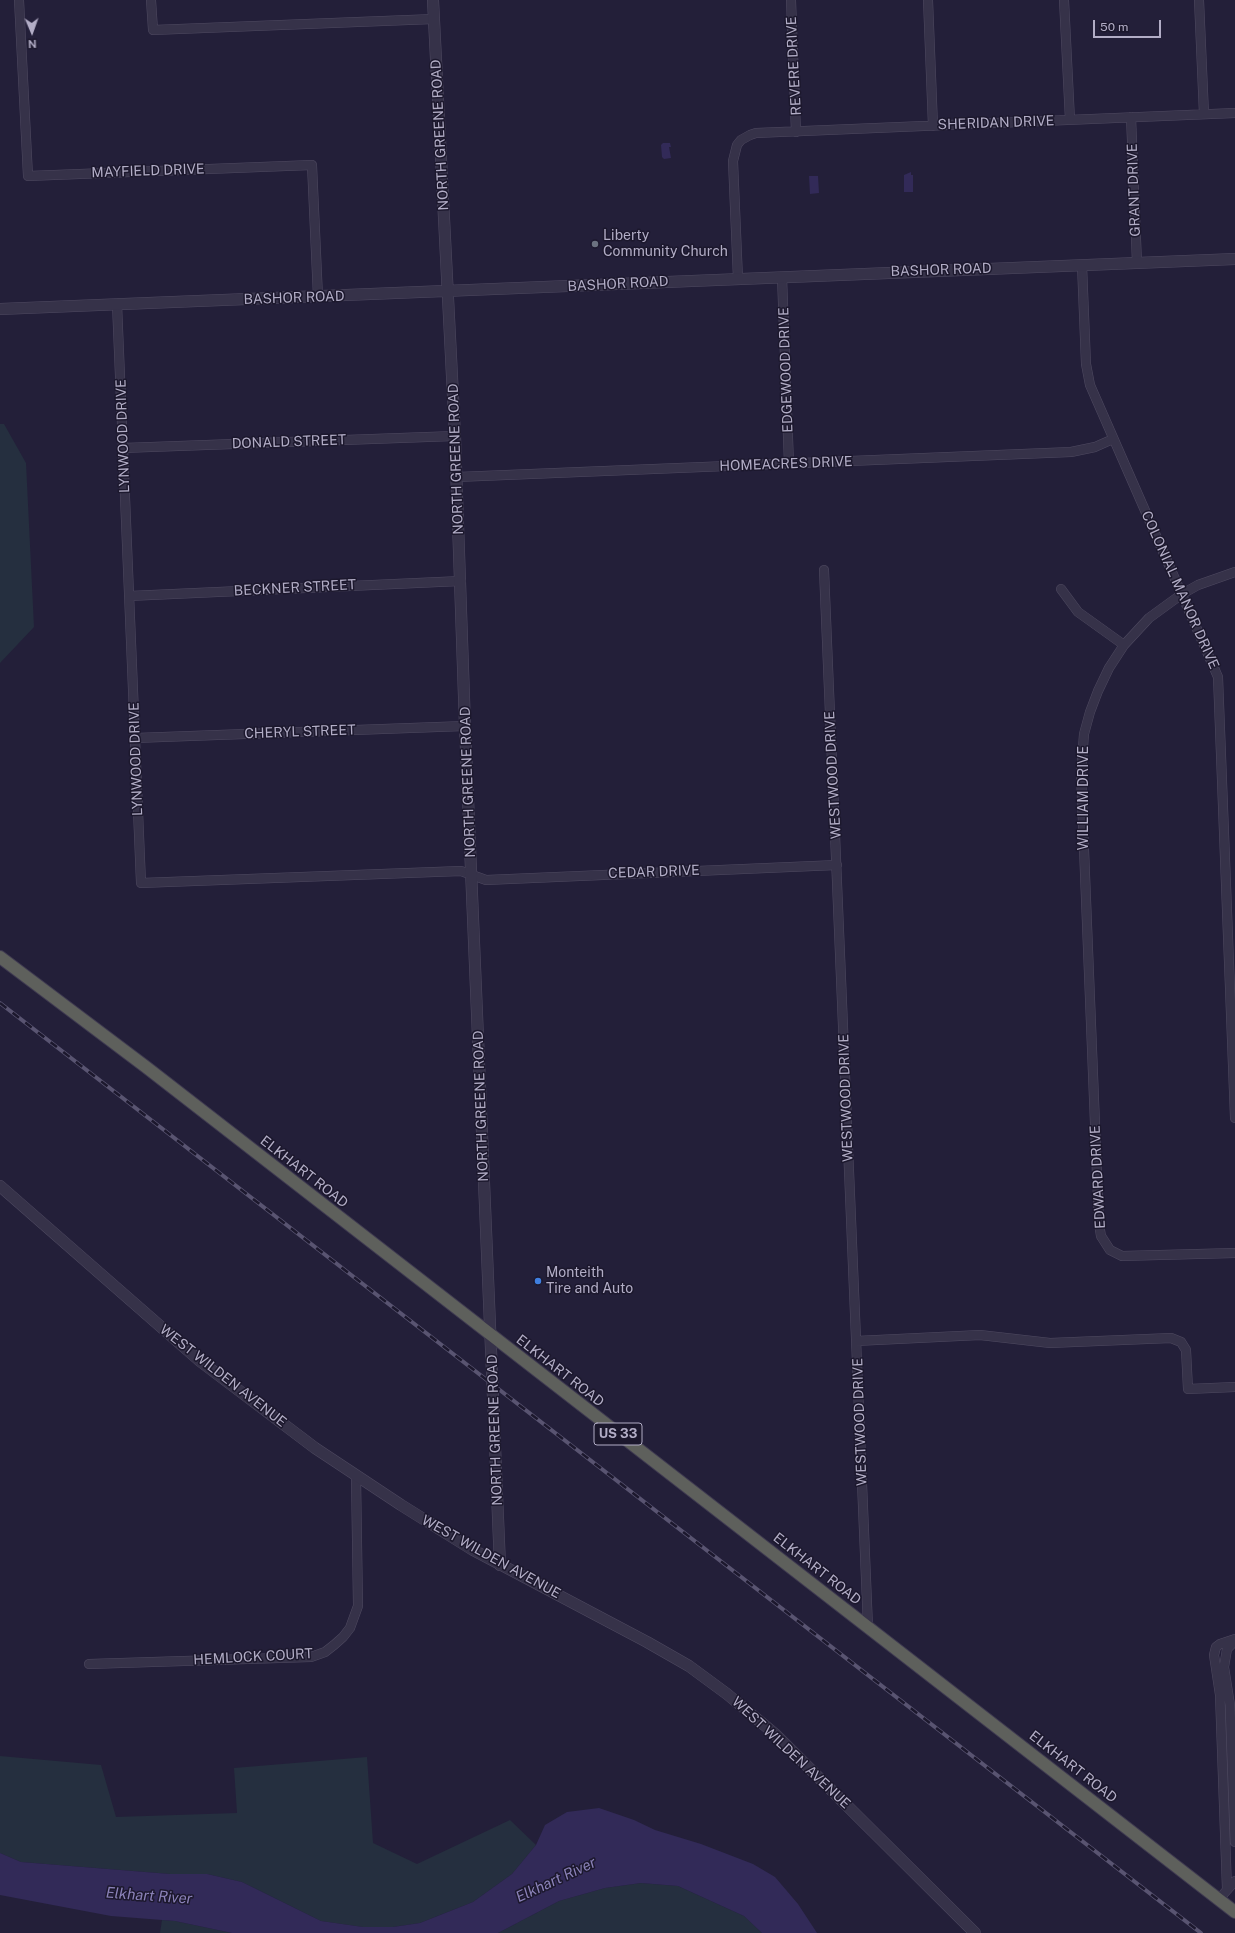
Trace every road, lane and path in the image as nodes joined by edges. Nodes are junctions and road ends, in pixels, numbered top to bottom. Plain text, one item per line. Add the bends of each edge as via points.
1 (19, 0) edge
2 (151, 0) edge
3 (433, 0) edge
4 (791, 0) edge
5 (928, 0) edge
6 (1064, 0) edge
7 (1199, 0) edge
8 (434, 19) junction
9 (1235, 113) edge
10 (1204, 114) junction
11 (1131, 118) junction
12 (1070, 120) junction
13 (933, 126) junction
14 (796, 132) junction
15 (1235, 259) edge
16 (1137, 263) junction
17 (1082, 265) junction
18 (782, 277) junction
19 (738, 279) junction
20 (449, 292) junction
21 (318, 297) junction
22 (117, 304) junction
23 (0, 309) edge
24 (455, 436) junction
25 (1114, 438) junction
26 (123, 448) junction
27 (789, 464) junction
28 (457, 478) junction
29 (824, 570) dead end
30 (1235, 572) edge
31 (460, 581) junction
32 (1061, 589) dead end
33 (1182, 594) junction
34 (129, 596) junction
35 (1124, 645) junction
36 (465, 726) junction
37 (135, 738) junction
38 (837, 865) junction
39 (472, 875) junction
40 (0, 957) edge
41 (1090, 999) joint
42 (1235, 1118) edge
43 (0, 1186) edge
44 (1235, 1253) edge
45 (492, 1336) junction
46 (856, 1341) junction
47 (1235, 1387) edge
48 (356, 1476) junction
49 (500, 1565) junction
50 (868, 1627) junction
51 (1235, 1640) edge
52 (89, 1664) dead end
53 (1235, 1842) edge
54 (1235, 1881) edge
55 (1227, 1889) junction
56 (1219, 1899) junction
57 (1235, 1912) edge
58 (975, 1933) edge

1 - 21 street, MAYFIELD DRIVE via 28,176 312,165
2 - 8 street via 153,30
3 - 8 street, NORTH GREENE ROAD
4 - 14 street, REVERE DRIVE
5 - 13 street
6 - 12 street
7 - 10 street
8 - 20 street, NORTH GREENE ROAD
9 - 10 street, SHERIDAN DRIVE
10 - 11 street, SHERIDAN DRIVE
11 - 12 street, SHERIDAN DRIVE
11 - 16 street, GRANT DRIVE
12 - 13 street, SHERIDAN DRIVE
13 - 14 street, SHERIDAN DRIVE
14 - 19 street, SHERIDAN DRIVE via 756,133 741,140 733,156
15 - 16 street, BASHOR ROAD
16 - 17 street, BASHOR ROAD
17 - 18 street, BASHOR ROAD
17 - 25 street, COLONIAL MANOR DRIVE via 1087,375
18 - 19 street, BASHOR ROAD
18 - 27 street, EDGEWOOD DRIVE
19 - 20 street, BASHOR ROAD
20 - 21 street, BASHOR ROAD
20 - 24 street, NORTH GREENE ROAD
21 - 22 street, BASHOR ROAD
22 - 23 street, BASHOR ROAD
22 - 26 street, LYNWOOD DRIVE
24 - 26 street, DONALD STREET
24 - 28 street, NORTH GREENE ROAD
25 - 27 street, HOMEACRES DRIVE via 1095,447 1071,452
25 - 33 street, COLONIAL MANOR DRIVE
26 - 34 street, LYNWOOD DRIVE
27 - 28 street, HOMEACRES DRIVE
28 - 31 street, NORTH GREENE ROAD
29 - 38 street, WESTWOOD DRIVE
30 - 33 street, WILLIAM DRIVE via 1198,585
31 - 34 street, BECKNER STREET
31 - 36 street, NORTH GREENE ROAD
32 - 35 street via 1078,612
33 - 35 street, WILLIAM DRIVE via 1149,618
33 - 42 street, COLONIAL MANOR DRIVE via 1214,666 1220,689
34 - 37 street, LYNWOOD DRIVE
35 - 41 street, WILLIAM DRIVE via 1098,691 1084,741 1082,774
36 - 37 street, CHERYL STREET
36 - 39 street, NORTH GREENE ROAD
37 - 39 street, LYNWOOD DRIVE via 141,883 461,872
38 - 39 street, CEDAR DRIVE via 486,880
38 - 46 street, WESTWOOD DRIVE
39 - 45 street, NORTH GREENE ROAD
40 - 45 highway, ELKHART ROAD / US 33
41 - 44 street, EDWARD DRIVE via 1099,1224 1106,1246 1115,1254 1130,1257
43 - 48 street, WEST WILDEN AVENUE via 200,1361
45 - 49 street, NORTH GREENE ROAD
45 - 50 highway, ELKHART ROAD / US 33
46 - 47 street via 980,1336 1050,1343 1171,1338 1181,1342 1186,1350 1188,1389
46 - 50 street, WESTWOOD DRIVE
48 - 49 street, WEST WILDEN AVENUE
48 - 52 street, HEMLOCK COURT via 358,1606 350,1628 334,1645 311,1657
49 - 58 street, WEST WILDEN AVENUE via 647,1642 689,1666 727,1694 775,1734
50 - 56 highway, ELKHART ROAD / US 33
51 - 53 street via 1227,1649 1224,1667 1230,1705
51 - 55 street via 1220,1644 1216,1647 1214,1655 1220,1695
54 - 55 street
55 - 56 street
56 - 57 highway, ELKHART ROAD / US 33

